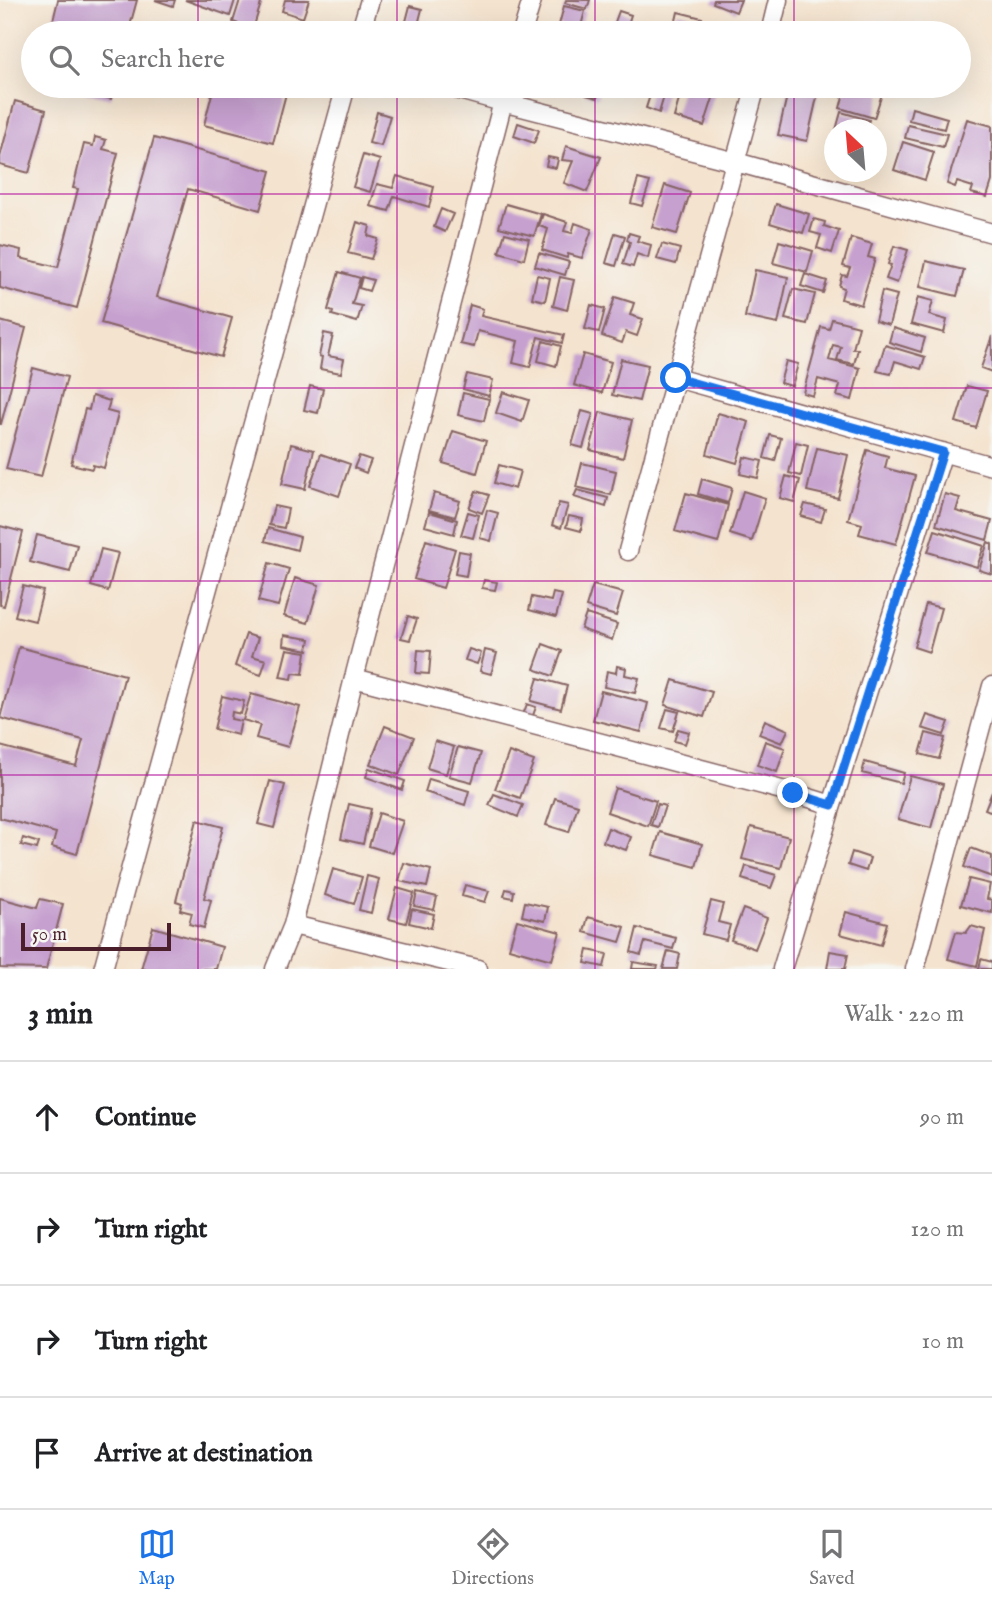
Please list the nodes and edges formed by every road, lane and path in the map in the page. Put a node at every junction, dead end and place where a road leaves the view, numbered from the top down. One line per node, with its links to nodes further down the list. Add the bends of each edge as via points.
1 (370, 0): 4 (street)
2 (532, 0): 5 (street)
3 (778, 0): 6 (street)
4 (364, 21)
5 (526, 21)
6 (773, 21)
7 (343, 98): 21 (street)
8 (504, 98): 17 (street)
9 (519, 98): 11 (street)
10 (753, 98): 11 (street)
11 (736, 162): 12 (street); 13 (street)
12 (992, 233)
13 (676, 378): 14 (street); 16 (street)
14 (943, 452): 15 (street); 19 (street)
15 (992, 466)
16 (628, 551)
17 (355, 678): 19 (street); 20 (street)
18 (992, 686): 25 (street)
19 (832, 805): 24 (street)
20 (293, 925): 22 (street); 23 (street)
21 (103, 969)
22 (275, 969)
23 (478, 969)
24 (782, 969)
25 (915, 969)

